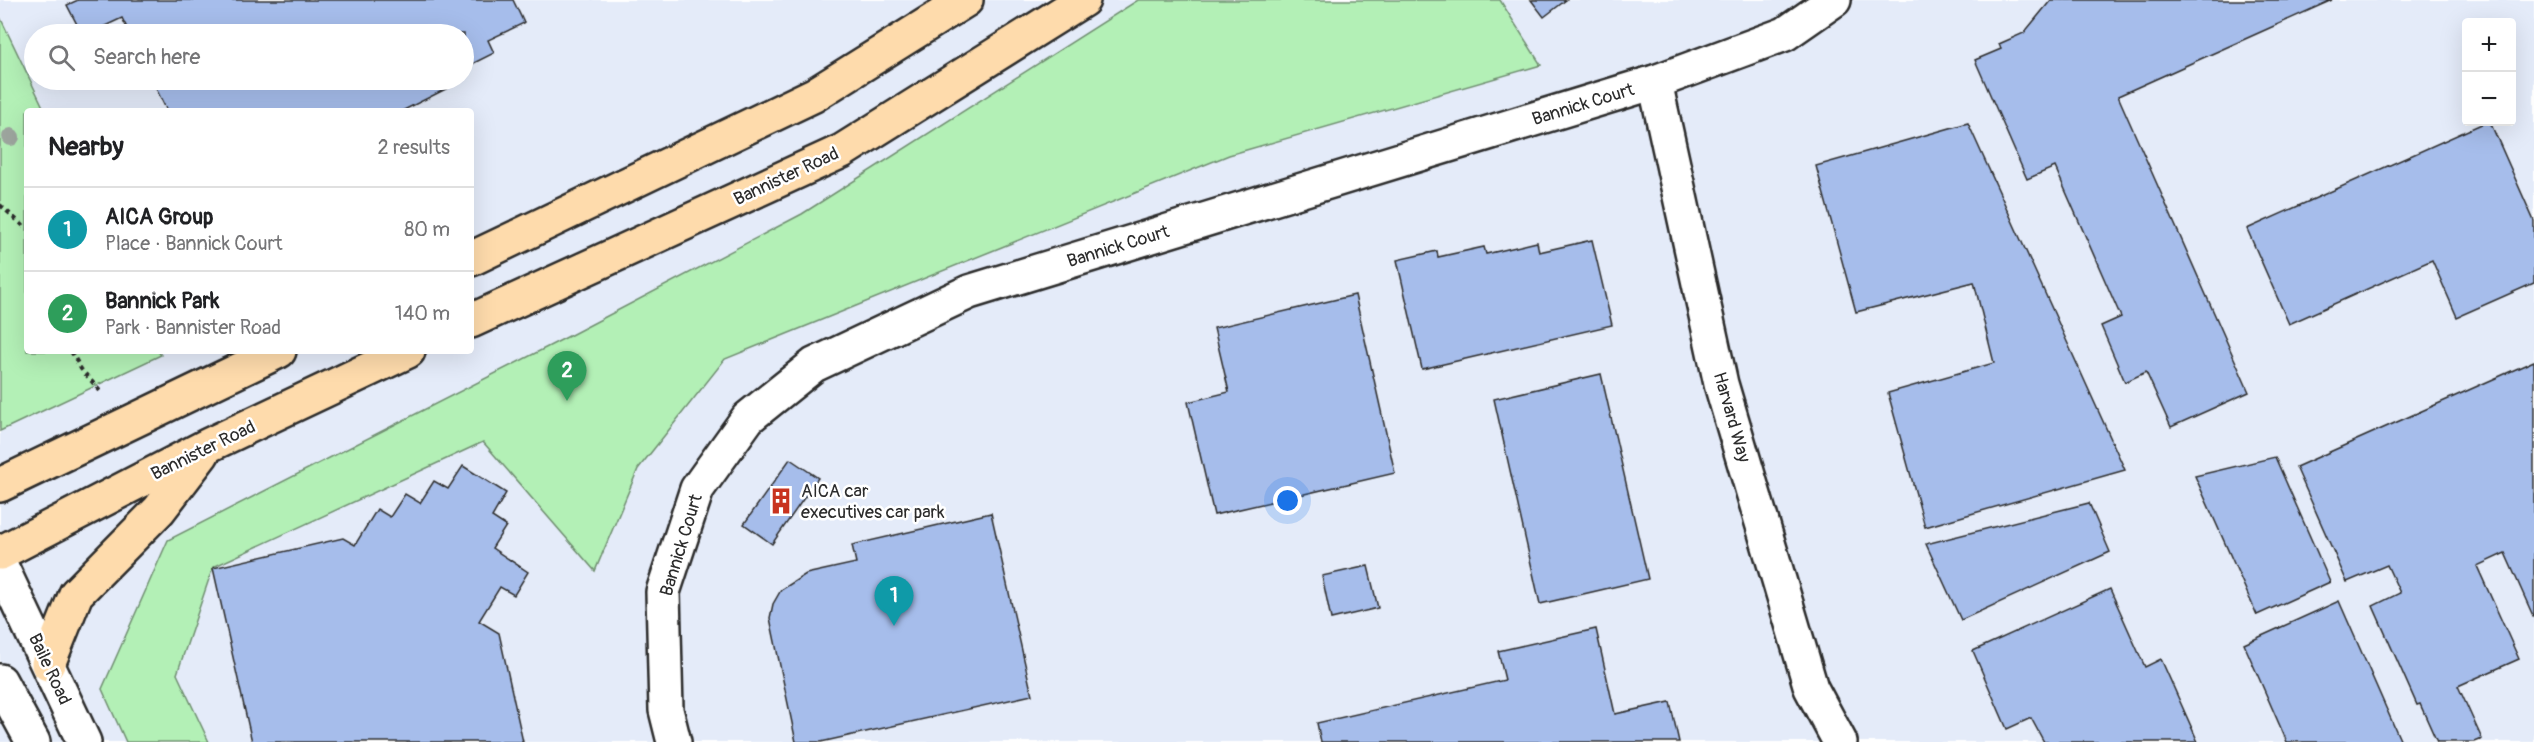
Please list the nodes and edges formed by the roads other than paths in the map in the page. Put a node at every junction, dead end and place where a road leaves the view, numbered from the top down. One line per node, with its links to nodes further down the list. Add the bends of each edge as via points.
1 (966, 0): 5 (main road, via 814,95)
2 (1083, 0): 6 (main road, Bannister Road, via 842,151)
3 (1834, 0): 4 (street, Bannick Court, via 1785,34)
4 (1655, 82): 17 (street, Bannick Court, via 969,292 814,365 748,418 697,489 663,592 666,710); 18 (street, Harvard Way, via 1721,384 1811,688)
5 (474, 258)
6 (474, 320)
7 (273, 354): 10 (main road)
8 (402, 354): 9 (main road, Bannister Road)
9 (209, 446): 11 (main road, Bannister Road); 13 (main road, via 159,510 76,594)
10 (0, 485)
11 (0, 553)
12 (0, 564): 13 (street, Baile Road)
13 (48, 664): 16 (street, Baile Road)
14 (0, 681): 15 (street)
15 (33, 742)
16 (84, 742)
17 (674, 742)
18 (1840, 742)

